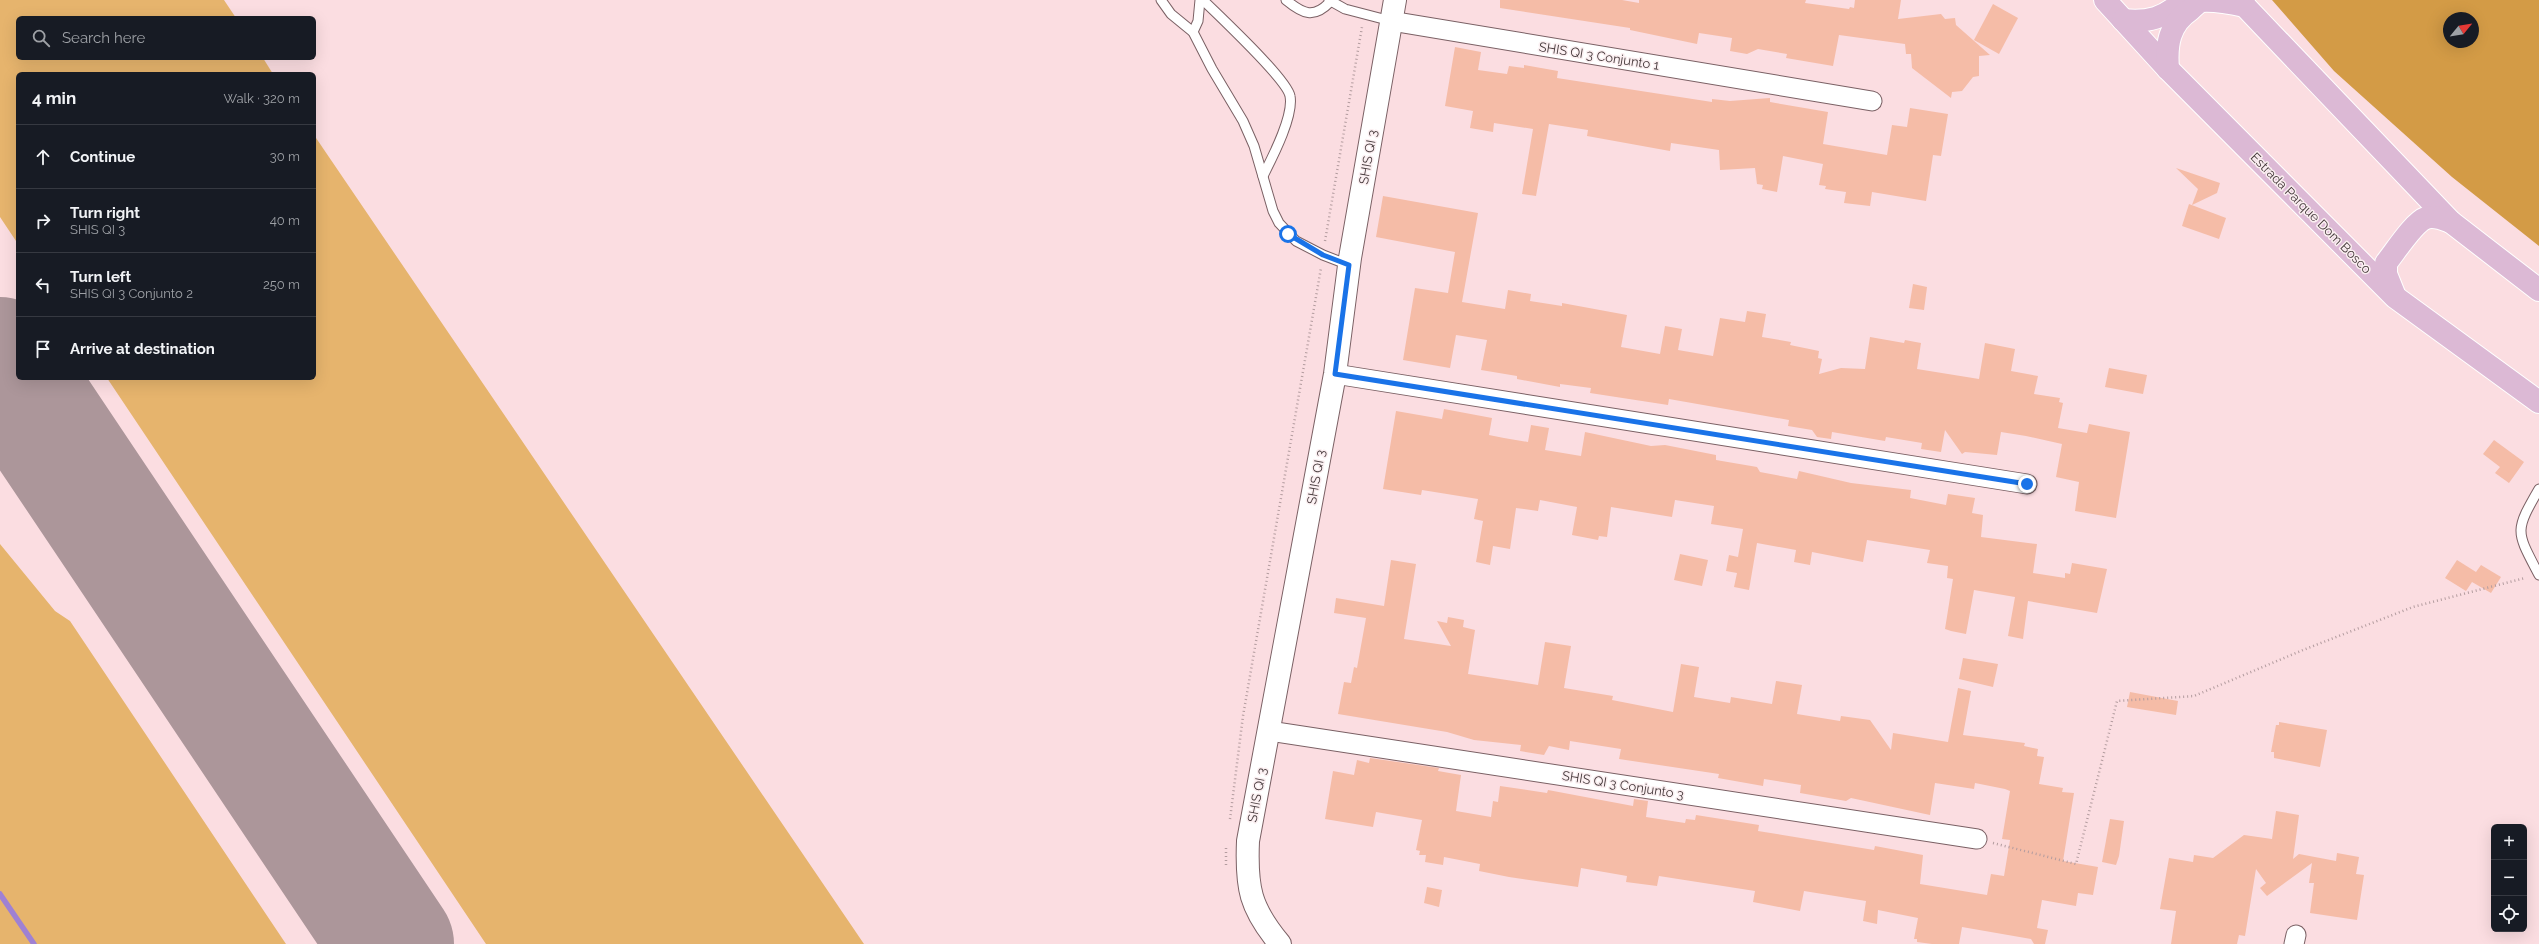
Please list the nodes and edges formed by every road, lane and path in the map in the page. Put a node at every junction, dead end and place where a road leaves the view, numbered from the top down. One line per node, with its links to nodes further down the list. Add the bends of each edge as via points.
1 (1161, 0): 12 (lane, via 1171,14)
2 (1201, 0): 12 (lane); 15 (lane, via 1246,42 1288,90 1290,106 1281,139)
3 (1286, 0): 7 (lane, via 1300,11 1311,13 1321,11)
4 (1395, 0): 11 (street, SHIS QI 3)
5 (2105, 0): 10 (main road, Estrada Parque Dom Bosco)
6 (2183, 0): 10 (main road, via 2154,20)
7 (1329, 1): 9 (lane, SHIS QI 3 Conjunto 1)
8 (2242, 3): 13 (main road, via 2201,1 2180,16 2169,35 2166,49); 16 (main road)
9 (1364, 14): 11 (lane, SHIS QI 3 Conjunto 1); 17 (path)
10 (2123, 20): 13 (main road, Estrada Parque Dom Bosco)
11 (1391, 21): 14 (street, SHIS QI 3 Conjunto 1); 18 (street, SHIS QI 3)
12 (1194, 32): 15 (lane, via 1212,69 1243,121)
13 (2168, 69): 20 (main road, Estrada Parque Dom Bosco)
14 (1872, 101)
15 (1263, 176): 17 (lane, via 1279,223 1296,241)
16 (2451, 222): 19 (main road); 20 (main road, via 2438,217 2427,218 2419,223 2386,263 2387,279)
17 (1323, 255): 18 (lane); 27 (path, via 1243,716)
18 (1349, 265): 21 (street, SHIS QI 3)
19 (2539, 290)
20 (2396, 297): 22 (main road, Estrada Parque Dom Bosco)
21 (1335, 374): 23 (street); 26 (street, SHIS QI 3)
22 (2539, 402)
23 (2027, 484)
24 (2539, 489): 25 (lane, via 2521,520 2521,536)
25 (2539, 575): 28 (path, via 2413,607 2194,696 2117,701 2076,864)
26 (1269, 731): 28 (street, SHIS QI 3 Conjunto 3); 31 (street, SHIS QI 3, via 1248,842 1247,867 1250,898 1265,926)
27 (1229, 822)
28 (1977, 839)
29 (1227, 844): 30 (path)
30 (1227, 873)
31 (1280, 944)

